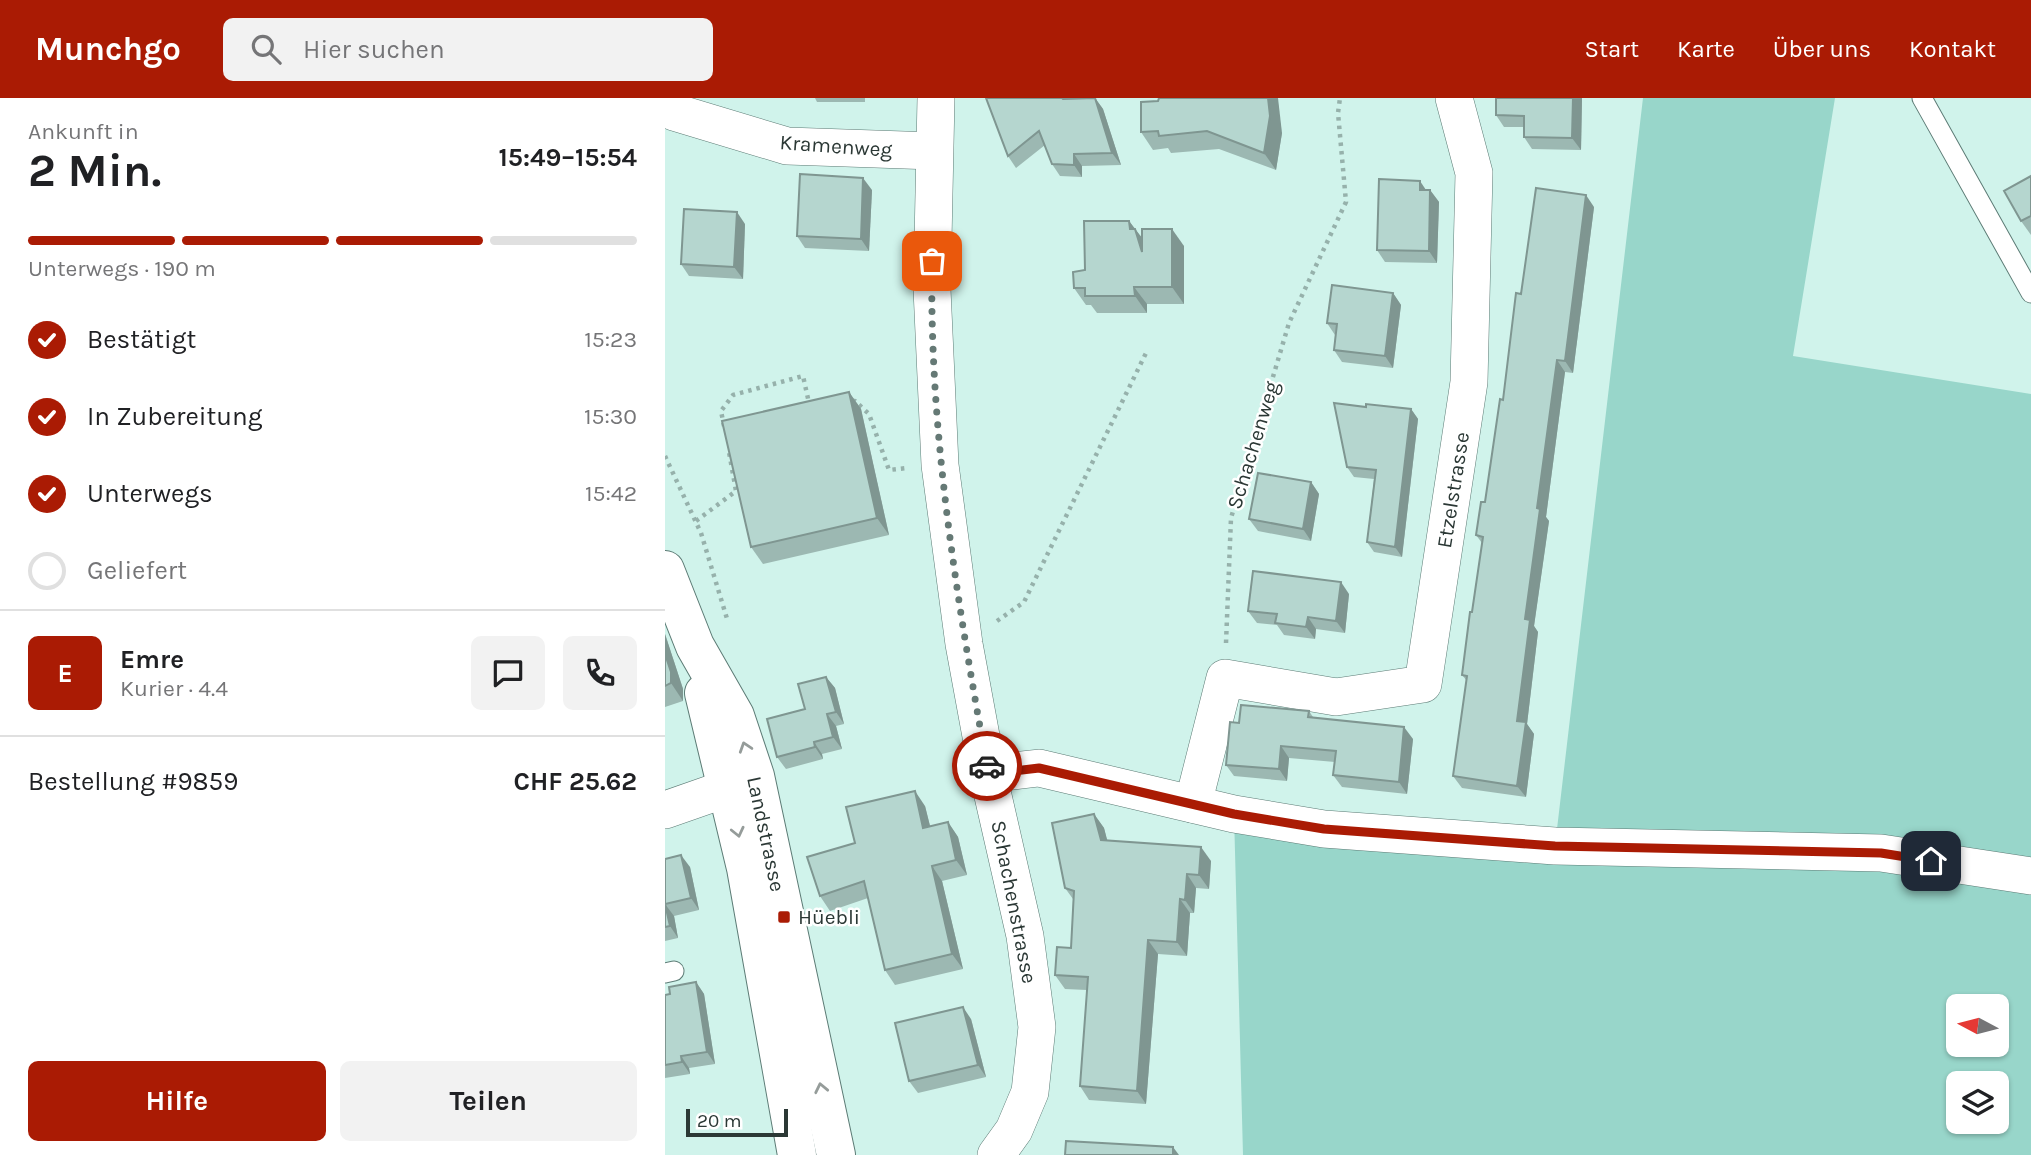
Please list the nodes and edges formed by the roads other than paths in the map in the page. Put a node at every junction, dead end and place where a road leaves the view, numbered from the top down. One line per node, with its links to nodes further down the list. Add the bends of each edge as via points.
1 (665, 98): 5 (street, Kramenweg, via 674,112 787,146)
2 (936, 98): 5 (street, Schachenstrasse)
3 (1454, 98): 11 (street, Etzelstrasse, via 1474,173 1469,382 1423,684 1336,697 1225,678)
4 (1921, 98): 6 (lane)
5 (934, 151): 9 (street, Schachenstrasse, via 932,289 940,465 964,644)
6 (2031, 293)
7 (665, 570): 8 (main road, Landstrasse)
8 (695, 646): 10 (main road, Landstrasse); 15 (main road, Landstrasse, one-way to 8, via 755,776 735,716)
9 (988, 774): 11 (street, via 1039,768); 16 (street, Schachenstrasse, via 1025,936 1037,1027 1030,1092 1014,1130)
10 (727, 788): 12 (street); 14 (main road, Landstrasse, one-way to 14, via 762,950)
11 (1193, 804): 13 (street, via 1324,829 1555,846 1881,853)
12 (665, 810)
13 (2031, 876)
14 (797, 1155)
15 (836, 1155)
16 (996, 1155)

